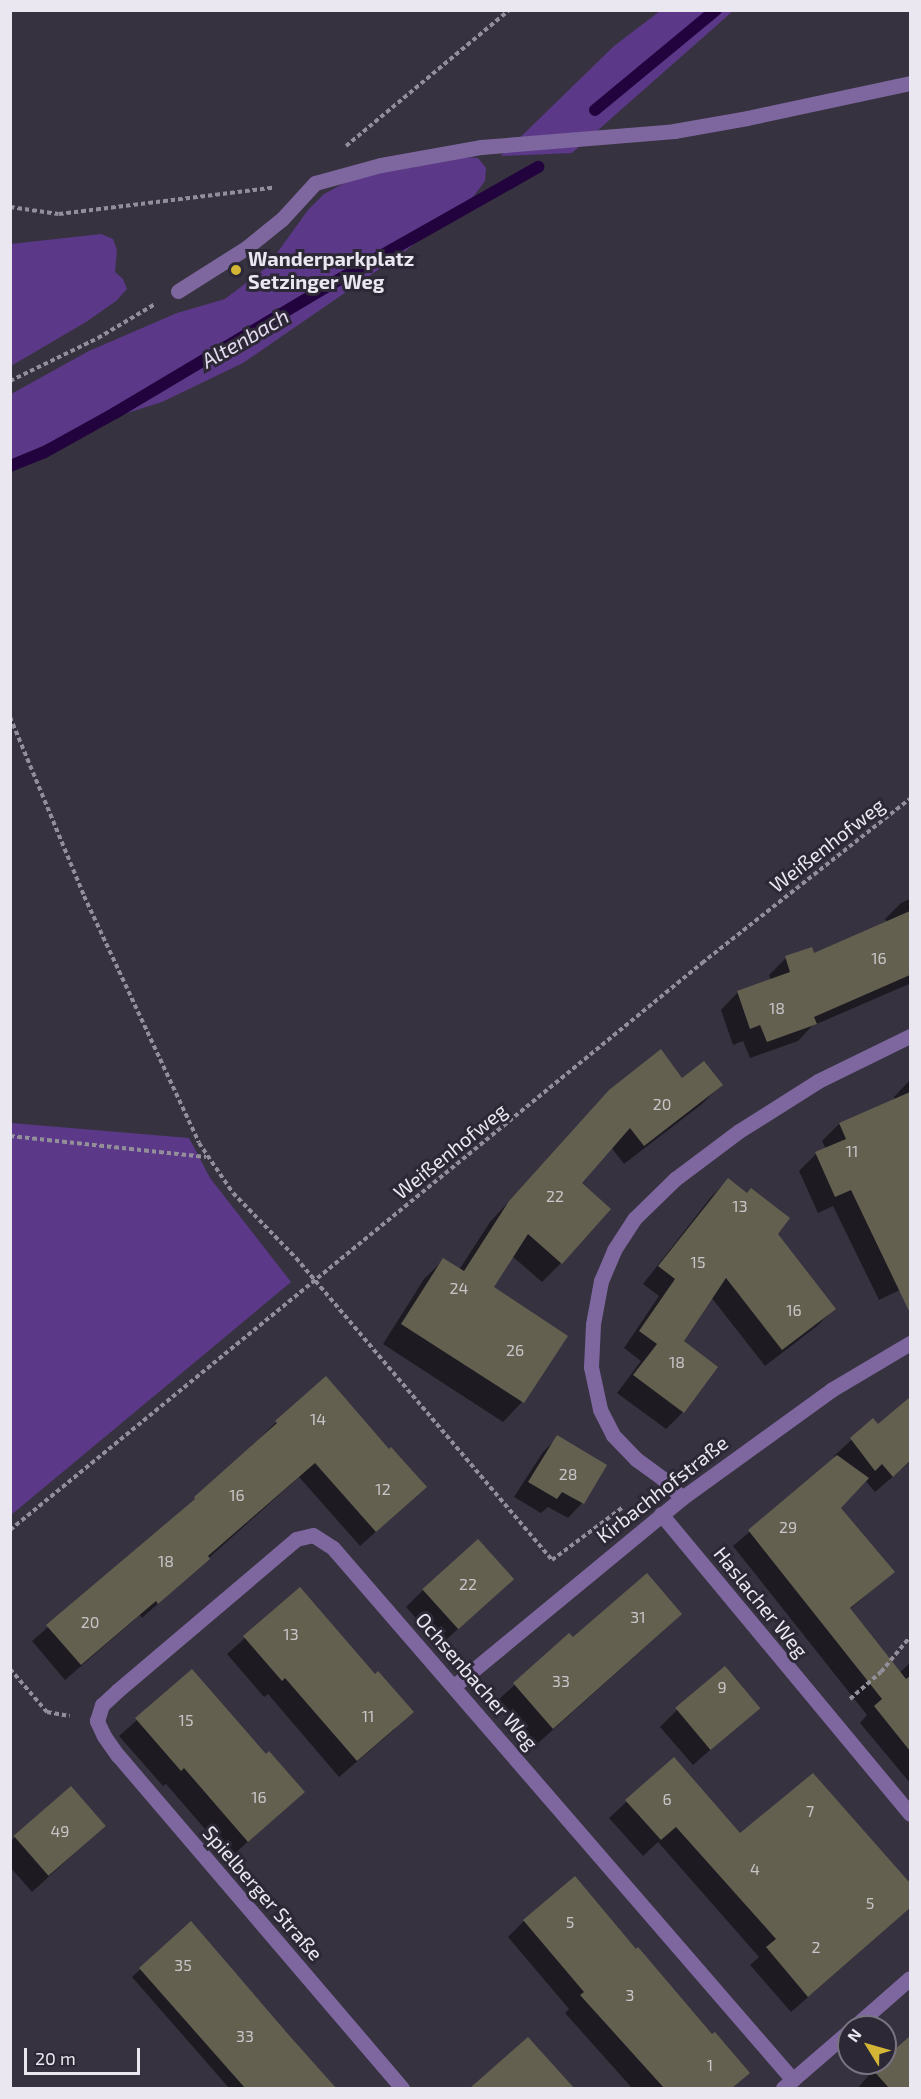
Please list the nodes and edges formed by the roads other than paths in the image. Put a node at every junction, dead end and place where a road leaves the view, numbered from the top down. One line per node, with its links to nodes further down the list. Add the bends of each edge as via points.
1 (910, 83): 2 (street, via 674,131 481,147 381,165 315,183 282,219 246,248)
2 (178, 291)
3 (910, 1036): 5 (street, via 818,1081 739,1131 675,1179 635,1218 614,1250 601,1281 592,1324 591,1367 600,1409 613,1435)
4 (910, 1343): 5 (street, Kirbachhofstraße, via 831,1390)
5 (682, 1498): 6 (street, Kirbachhofstraße)
6 (661, 1514): 7 (street, Kirbachhofstraße); 9 (street, Haslacher Weg)
7 (454, 1686): 8 (street, Ochsenbacher Weg, via 333,1548 313,1535 296,1539 117,1691 102,1705); 13 (street, Ochsenbacher Weg)
8 (97, 1721): 14 (street, Spielberger Straße, via 118,1756)
9 (910, 1814)
10 (910, 1978): 11 (street)
11 (868, 2015)
12 (837, 2041): 13 (street)
13 (788, 2084)
14 (402, 2088)

